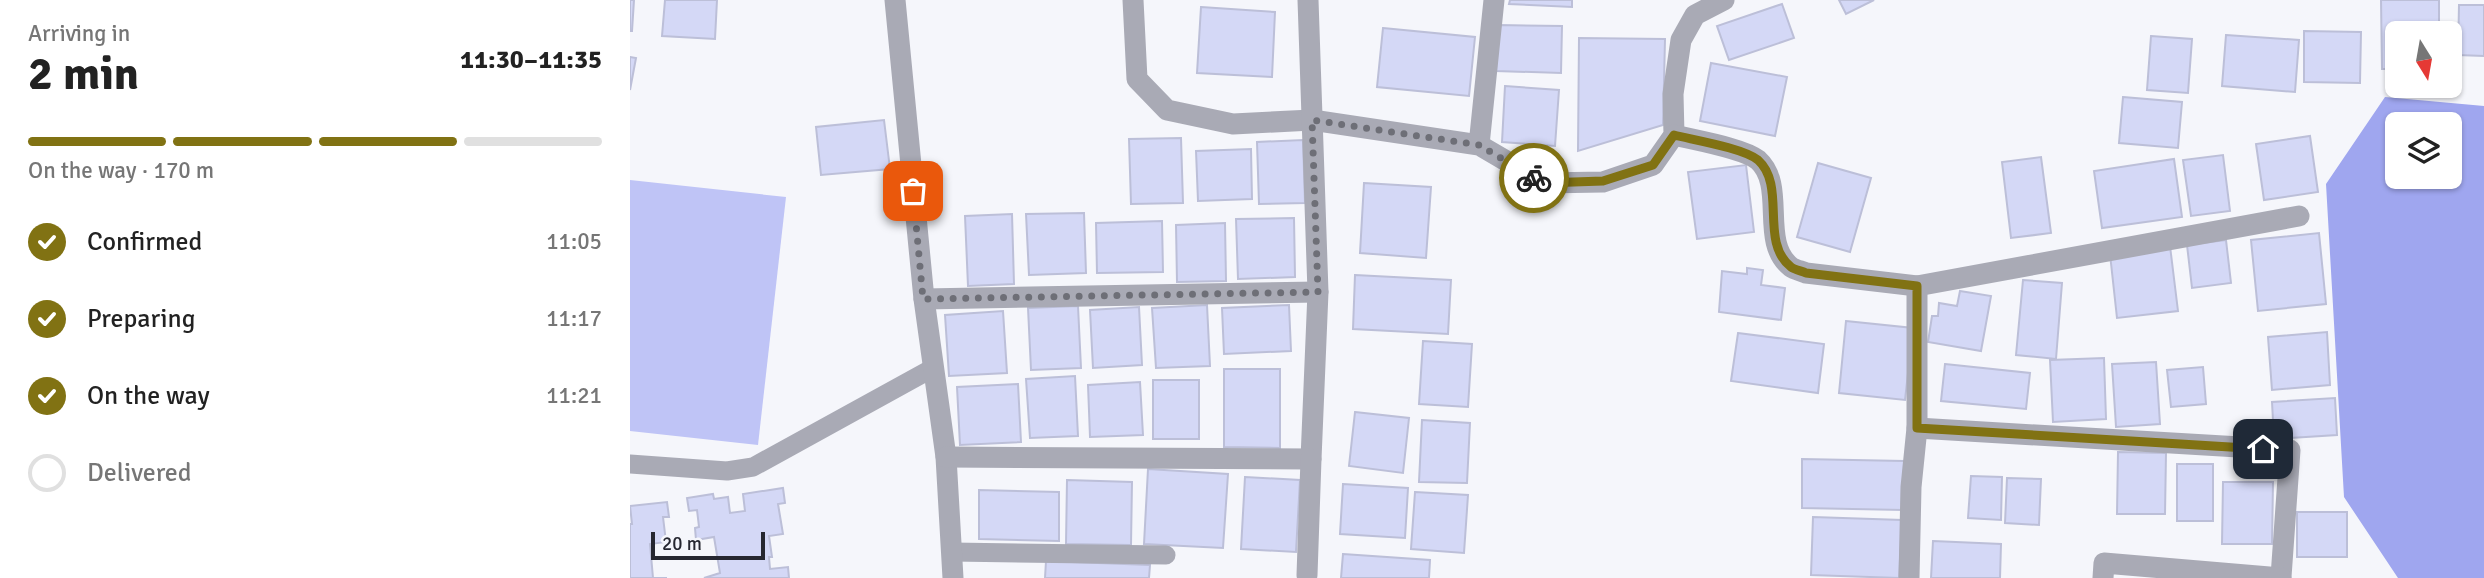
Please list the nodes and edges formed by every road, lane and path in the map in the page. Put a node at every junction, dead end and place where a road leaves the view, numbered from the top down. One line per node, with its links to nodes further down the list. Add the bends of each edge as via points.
1 (895, 0): 12 (street)
2 (1133, 0): 6 (street, via 1137,79 1167,110 1234,124)
3 (1308, 0): 6 (street)
4 (1494, 0): 8 (street)
5 (1724, 0): 7 (street, via 1695,15 1681,40 1673,94)
6 (1312, 120): 8 (street); 11 (street)
7 (1674, 135): 8 (street, via 1653,165 1603,181 1544,183); 10 (street, via 1758,160 1769,176 1776,239 1791,267 1806,273)
8 (1479, 145)
9 (2299, 216): 10 (street)
10 (1917, 286): 14 (street)
11 (1318, 292): 12 (street); 16 (street)
12 (923, 299): 13 (street)
13 (933, 368): 15 (street); 17 (lane, via 753,467 727,471)
14 (1917, 428): 22 (street); 24 (street, via 2290,450)
15 (946, 457): 16 (street); 18 (street)
16 (1311, 459): 20 (street)
17 (630, 464)
18 (952, 552): 19 (lane); 21 (street)
19 (1166, 555)
20 (1307, 575)
21 (953, 578)
22 (1909, 578)
23 (2103, 578): 24 (street, via 2104,564)
24 (2281, 578)

